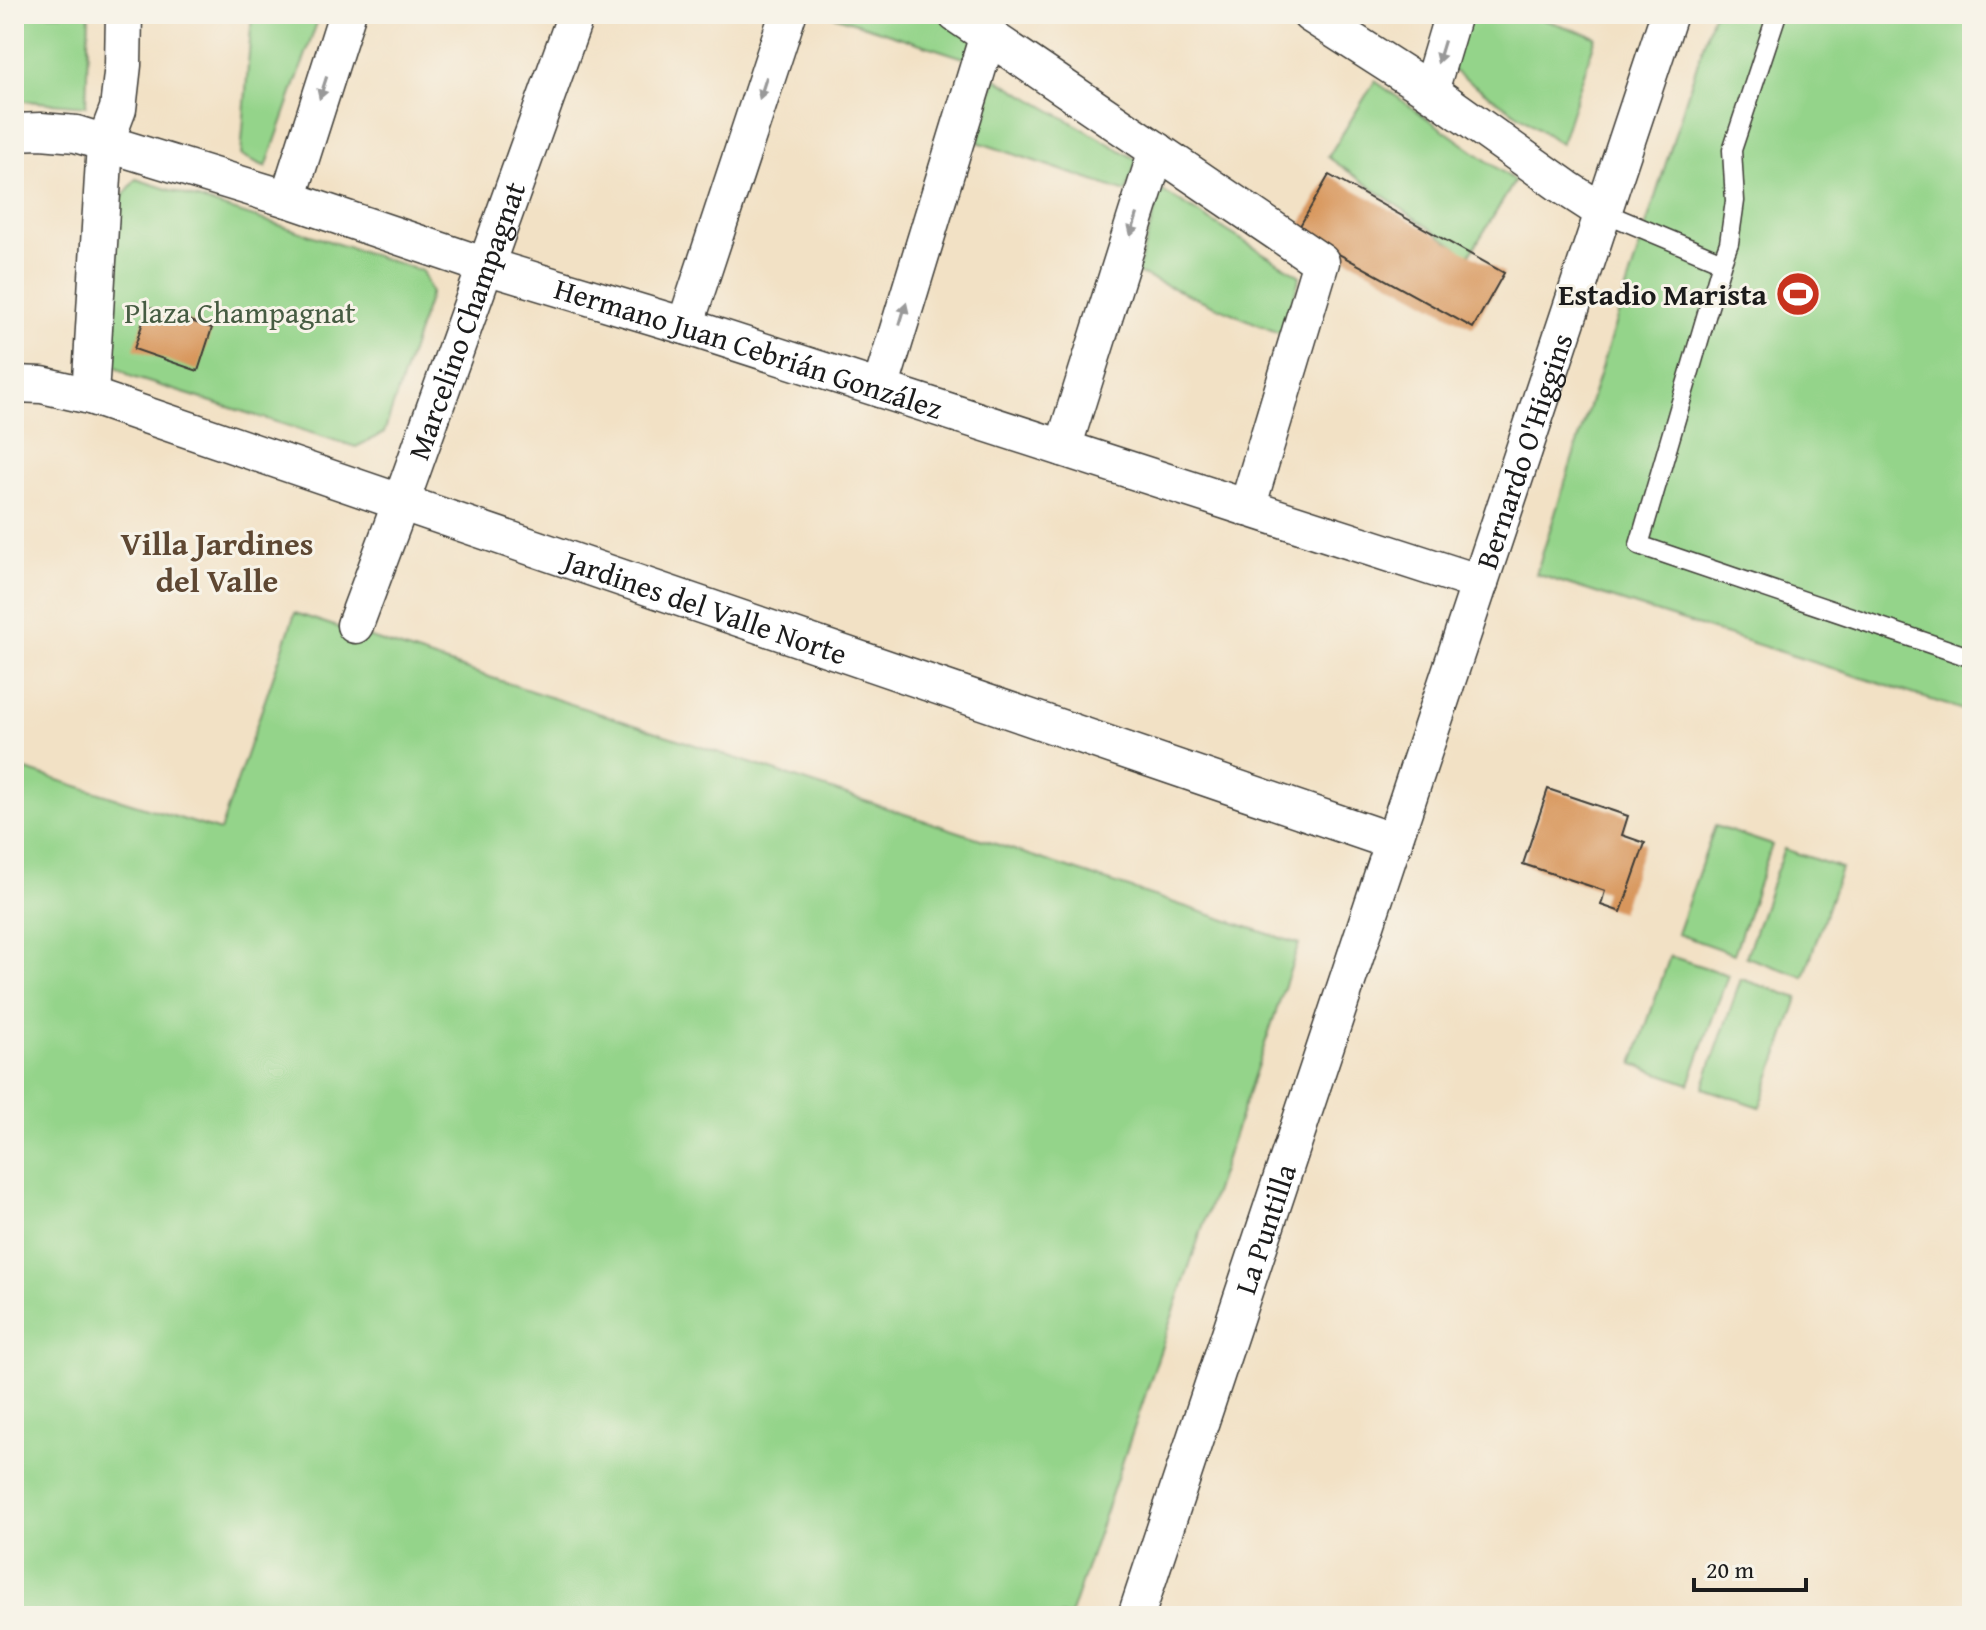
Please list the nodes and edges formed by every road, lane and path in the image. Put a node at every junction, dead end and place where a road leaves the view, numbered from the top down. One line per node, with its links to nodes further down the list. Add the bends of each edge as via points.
1 (124, 14): 13 (street, via 118,109)
2 (347, 14): 15 (street, one-way to 15)
3 (576, 14): 18 (street, Marcelino Champagnat)
4 (788, 14): 19 (street, one-way to 19)
5 (956, 14): 10 (street)
6 (1310, 14): 11 (street)
7 (1453, 14): 11 (street, one-way to 11)
8 (1669, 14): 16 (street, Bernardo O'Higgins)
9 (1777, 14): 17 (lane, via 1732,150 1735,201)
10 (988, 35): 14 (street); 21 (street, one-way to 10)
11 (1430, 91): 16 (street)
12 (14, 132): 13 (street, Hermano Juan Cebrián González, via 76,134)
13 (105, 143): 15 (street, Hermano Juan Cebrián González); 22 (street)
14 (1157, 150): 23 (street, one-way to 23); 25 (street, via 1321,262)
15 (288, 199): 18 (street, Hermano Juan Cebrián González)
16 (1603, 212): 17 (lane); 26 (street, Bernardo O'Higgins)
17 (1722, 262): 28 (lane, via 1639,545)
18 (486, 266): 19 (street, Hermano Juan Cebrián González); 24 (street, Marcelino Champagnat)
19 (685, 326): 21 (street, Hermano Juan Cebrián González)
20 (14, 384): 22 (street, Jardines del Valle Norte)
21 (880, 389): 23 (street, Hermano Juan Cebrián González)
22 (90, 396): 24 (street, Jardines del Valle Norte)
23 (1063, 448): 25 (street, Hermano Juan Cebrián González)
24 (401, 502): 27 (street, Marcelino Champagnat); 29 (street, Jardines del Valle Norte)
25 (1247, 508): 26 (street, Hermano Juan Cebrián González)
26 (1480, 583): 29 (street, Bernardo O'Higgins)
27 (355, 625)
28 (1972, 658)
29 (1394, 842): 30 (street, La Puntilla)
30 (1136, 1616)

